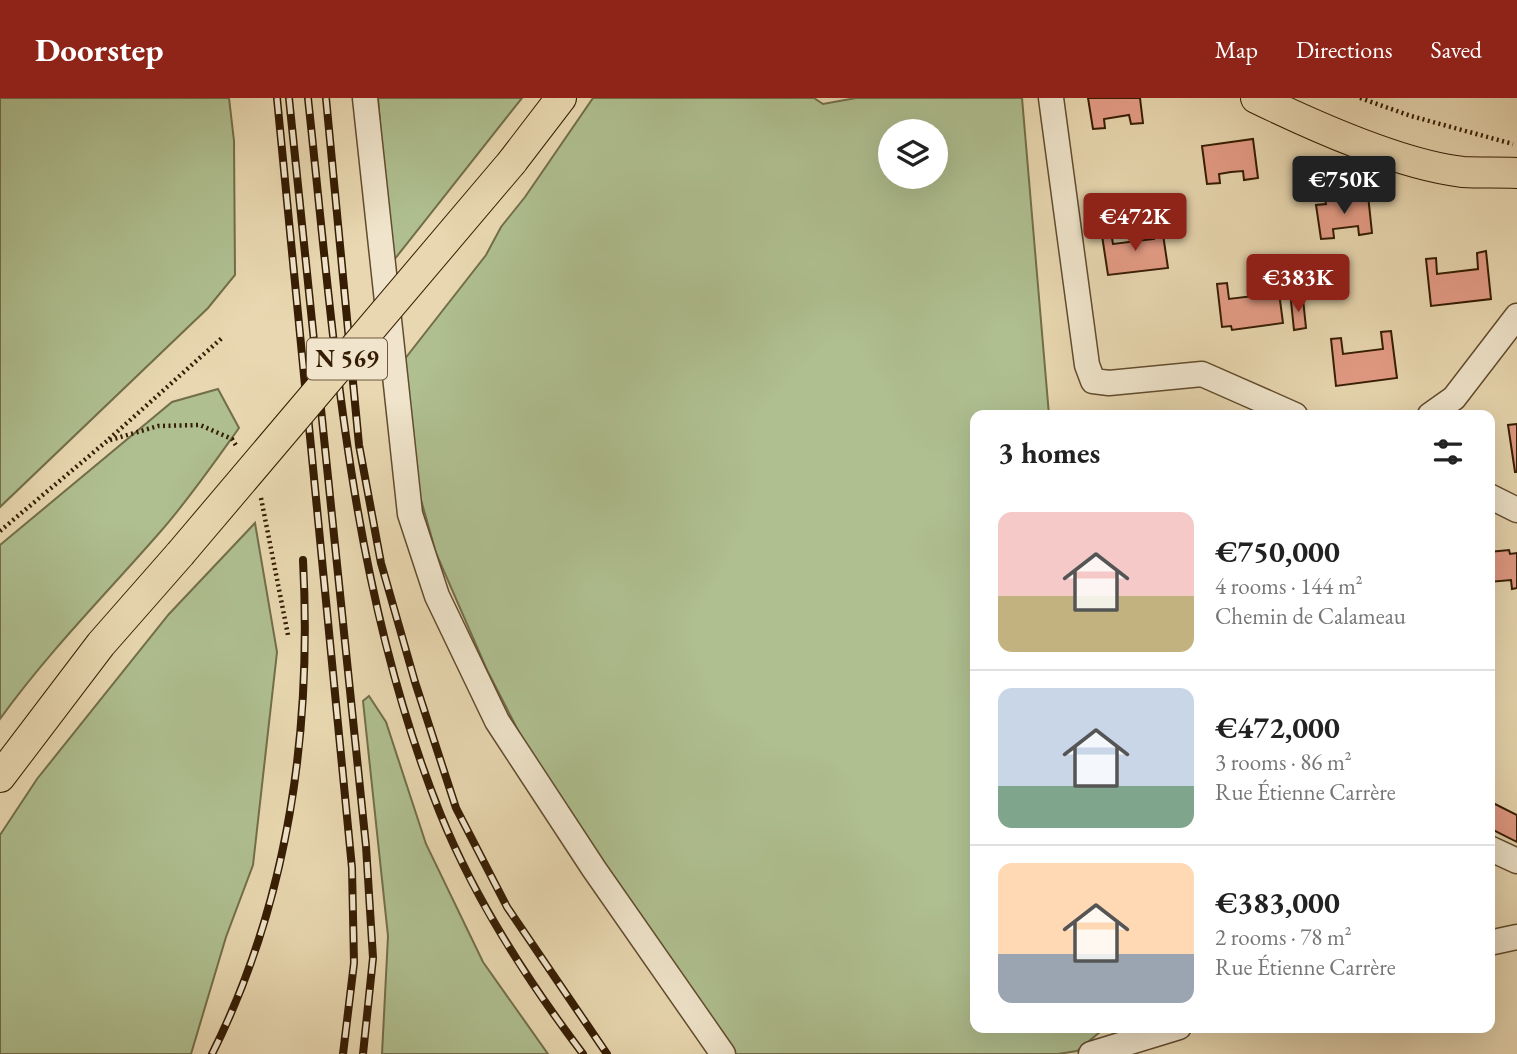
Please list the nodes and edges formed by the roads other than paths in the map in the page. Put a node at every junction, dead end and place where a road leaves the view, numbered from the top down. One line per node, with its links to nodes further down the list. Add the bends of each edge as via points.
1 (365, 98): 20 (street, via 410,514 437,596 497,721)
2 (561, 98): 13 (main road, N 569, bridge, via 512,162 101,644)
3 (1051, 98): 9 (street, via 1087,365 1093,381 1202,374)
4 (1256, 98): 5 (main road, via 1305,122 1415,162)
5 (1463, 172): 6 (main road); 7 (main road)
6 (1517, 173)
7 (1517, 195)
8 (1517, 316): 10 (street, via 1454,398)
9 (1284, 410)
10 (1437, 410)
11 (1495, 499): 12 (street)
12 (1517, 510)
13 (0, 777)
14 (1495, 851): 15 (street)
15 (1517, 862)
16 (1517, 937): 17 (street)
17 (1495, 942)
18 (1159, 1033): 21 (street)
19 (1177, 1033): 22 (street)
20 (723, 1054)
21 (1091, 1054)
22 (1168, 1054)

